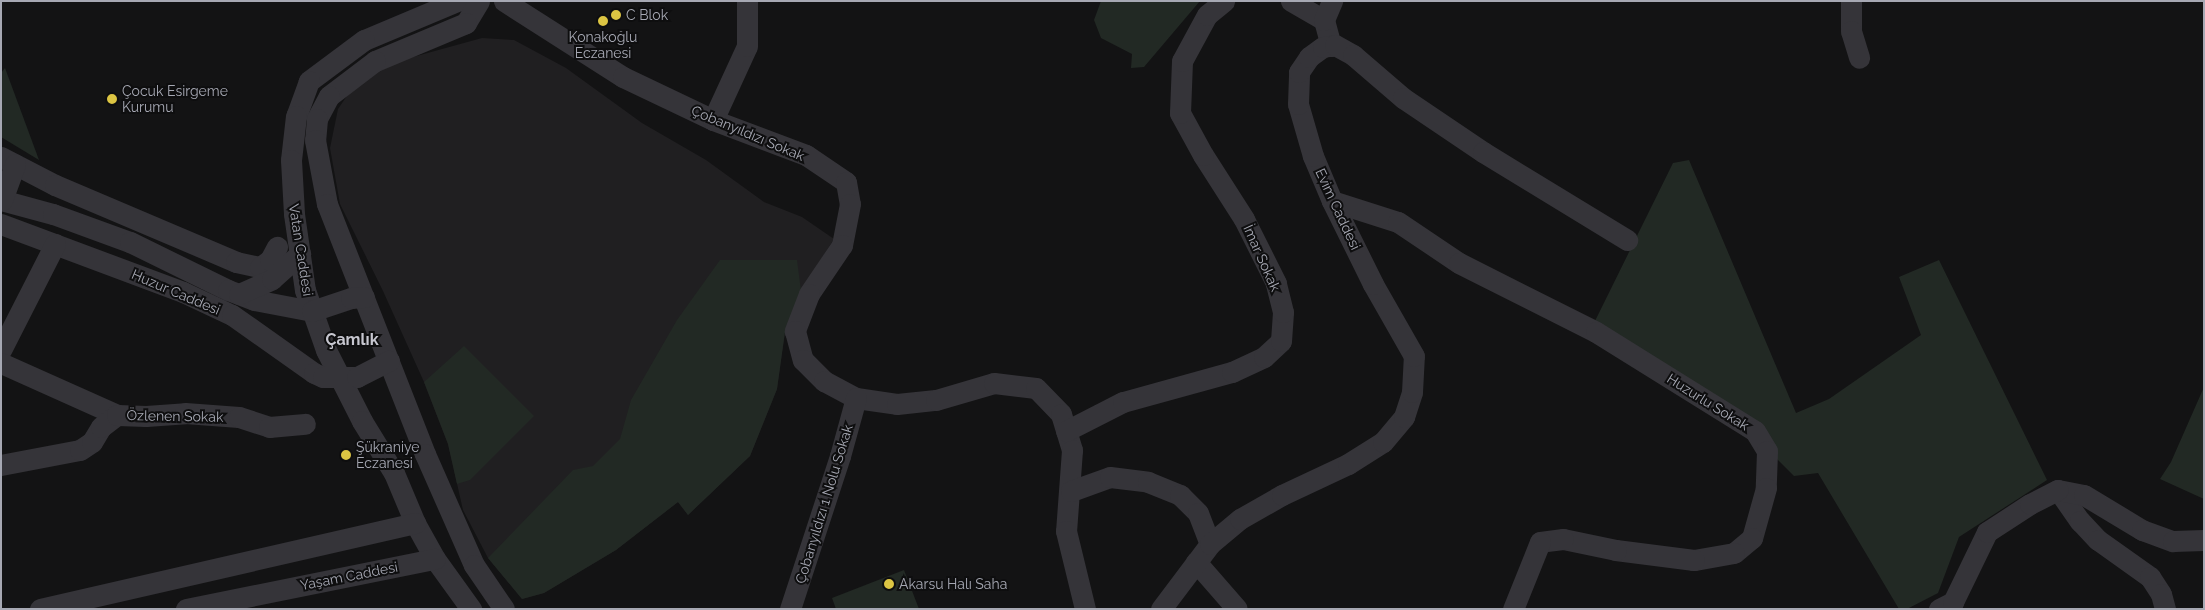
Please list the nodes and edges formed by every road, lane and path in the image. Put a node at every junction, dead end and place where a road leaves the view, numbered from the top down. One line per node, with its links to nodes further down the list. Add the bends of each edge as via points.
1 (457, 1): 19 (street, Vatan Caddesi, via 364,40 309,81 296,116 291,160)
2 (478, 1): 21 (street, via 466,23 375,61 329,96 317,119 315,140 327,204)
3 (504, 1): 11 (street, Çobanyıldızı Sokak, via 623,77)
4 (747, 1): 11 (street, via 748,46)
5 (1224, 1): 30 (street, İmar Sokak, via 1207,15 1182,61 1180,113 1244,219 1276,284 1283,312 1281,342 1264,357 1232,372 1123,402)
6 (1291, 1): 8 (street)
7 (1851, 1): 10 (street, via 1851,30)
8 (1328, 11): 9 (street)
9 (1331, 46): 14 (street, Evim Caddesi, via 1323,47 1308,57 1299,72 1298,104 1313,156); 16 (street, via 1336,45 1353,55 1403,98 1483,152)
10 (1859, 58)
11 (713, 120): 27 (street, Çobanyıldızı Sokak, via 806,156 846,182 850,204 842,245 809,294 795,331 803,360 824,381)
12 (8, 161): 13 (street); 18 (street, via 148,226 241,263 260,267 270,260)
13 (2, 200): 20 (street, Huzur Caddesi, via 53,214 130,242)
14 (1332, 201): 36 (street, Evim Caddesi, via 1373,284 1414,356 1412,392 1404,417 1383,442 1348,464 1240,519); 51 (street, Huzurlu Sokak, via 1398,222 1459,263 1596,332 1755,431 1766,451 1766,488 1752,538 1734,553 1694,560 1563,539 1540,542)
15 (1, 224): 17 (street, Huzur Caddesi)
16 (1627, 240)
17 (55, 244): 23 (street); 26 (street, Huzur Caddesi, via 183,292 232,316 314,374)
18 (277, 247)
19 (300, 254): 20 (street, via 272,279); 22 (street, Vatan Caddesi, via 305,290)
20 (239, 294): 22 (street, Huzur Caddesi)
21 (364, 297): 22 (street); 24 (street)
22 (312, 311): 26 (street, Vatan Caddesi, via 326,350)
23 (1, 350)
24 (389, 361): 26 (street, Huzur Caddesi, via 357,377); 46 (street, via 456,528 474,565)
25 (1, 363): 28 (street)
26 (340, 376): 34 (street, Vatan Caddesi, via 362,421 394,473)
27 (856, 398): 30 (street, Çobanyıldızı Sokak, via 897,404 936,400 994,383 1036,388 1062,414); 47 (street, Çobanyıldızı 1 Nolu Sokak)
28 (117, 414): 29 (street, Özlenen Sokak, via 185,413 239,417 269,427); 31 (street, Özlenen Sokak, via 101,427 92,442 80,450)
29 (305, 424)
30 (1066, 431): 33 (street, Çobanyıldızı Sokak, via 1072,450)
31 (1, 466)
32 (2058, 490): 35 (street, via 2084,495 2142,530 2173,541); 42 (street, via 1987,532); 52 (street, via 2098,540 2150,577)
33 (1071, 491): 36 (street, via 1110,477 1148,482 1180,495 1198,513); 48 (street, Çobanyıldızı Sokak, via 1066,531)
34 (415, 523): 37 (street, Vatan Caddesi); 38 (street)
35 (2204, 540)
36 (1210, 544): 39 (street, Evim Caddesi)
37 (436, 559): 40 (street, Yaşam Caddesi); 45 (street, Vatan Caddesi)
38 (254, 561): 40 (street); 41 (street)
39 (1196, 562): 49 (street, Evim Caddesi); 50 (street)
40 (262, 593): 44 (street, Yaşam Caddesi)
41 (91, 604): 43 (street)
42 (1946, 606)
43 (40, 609)
44 (186, 609)
45 (471, 609)
46 (504, 609)
47 (790, 609)
48 (1085, 609)
49 (1160, 609)
50 (1237, 609)
51 (1514, 609)
52 (2166, 609)

